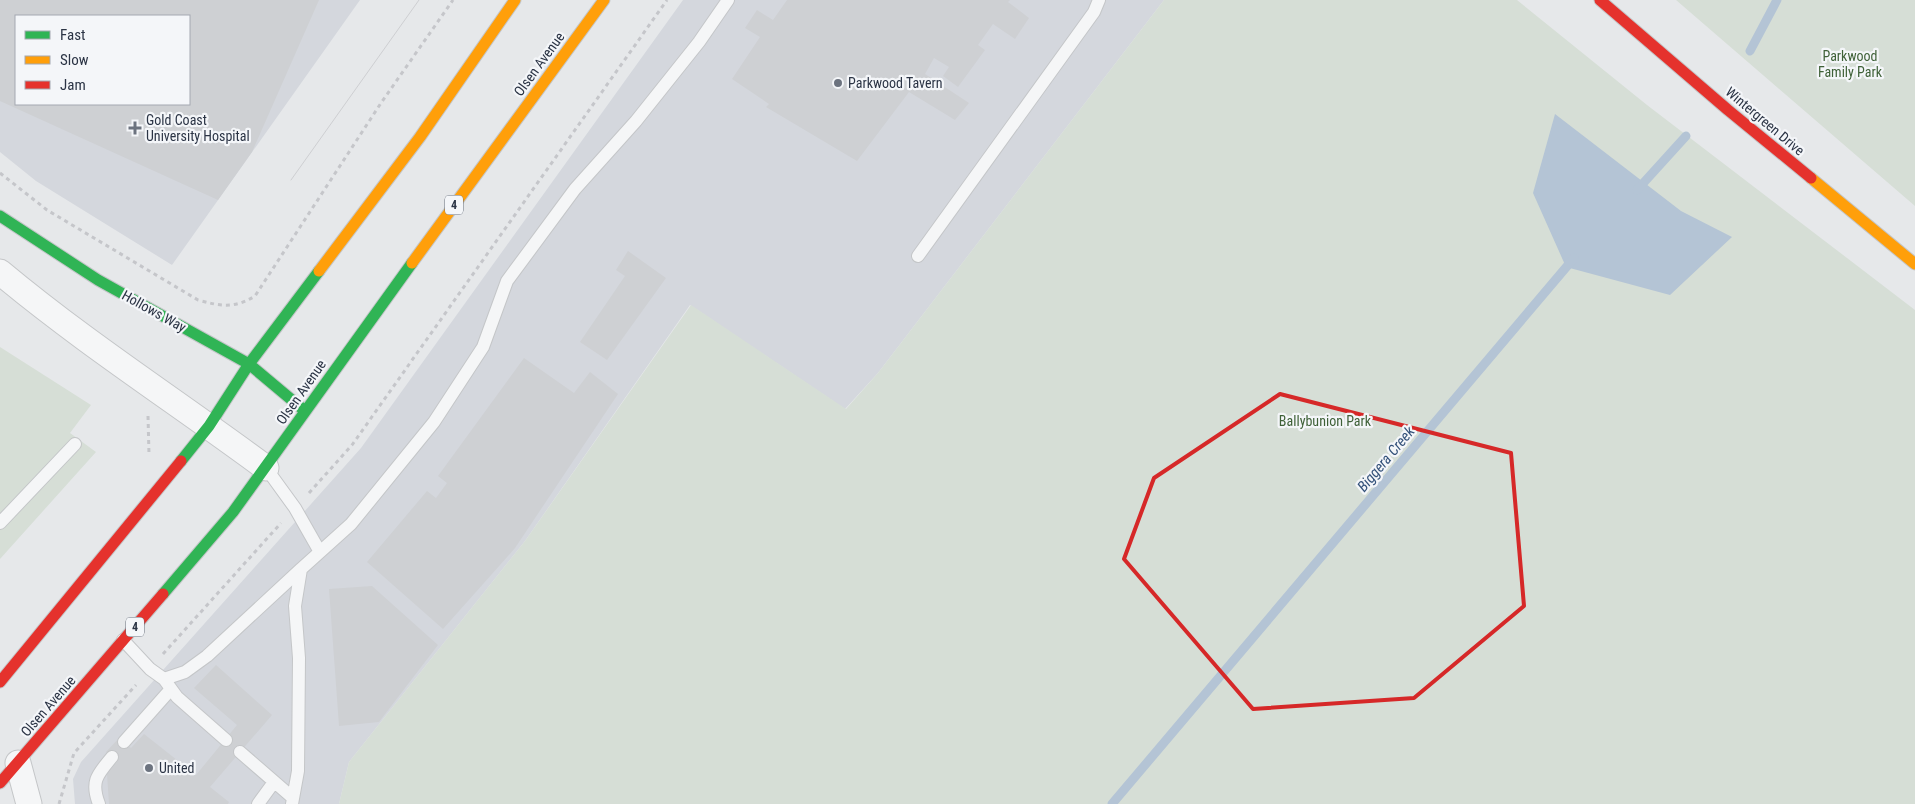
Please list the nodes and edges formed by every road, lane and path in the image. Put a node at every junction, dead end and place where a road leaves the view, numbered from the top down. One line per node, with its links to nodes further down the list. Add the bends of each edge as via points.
1 (454, 0): 8 (path, via 381,103 255,296 246,302 221,306 198,300 47,210)
2 (515, 0): 13 (main road, via 420,137)
3 (604, 0): 14 (main road, Olsen Avenue / 4)
4 (667, 0): 18 (path, via 352,445)
5 (728, 0): 20 (lane, via 636,121 575,189 507,281 483,347 434,422 351,524)
6 (1098, 0): 10 (lane, via 1094,12)
7 (1600, 0): 11 (main road, Wintergreen Drive)
8 (0, 173)
9 (0, 216): 13 (main road, Hollows Way, via 98,280)
10 (918, 256)
11 (1914, 264)
12 (0, 272): 15 (street, via 108,356)
13 (249, 364): 14 (main road, Hollows Way); 15 (main road)
14 (304, 411): 17 (main road, Olsen Avenue / 4)
15 (209, 426): 17 (street); 24 (main road)
16 (75, 444): 19 (lane)
17 (266, 468): 18 (lane); 22 (main road, Olsen Avenue / 4, via 233,512)
18 (295, 508): 20 (lane); 23 (path)
19 (0, 523)
20 (320, 552): 21 (lane)
21 (301, 570): 25 (lane, via 207,656); 33 (lane, via 295,606 299,668 298,771)
22 (124, 640): 23 (lane); 30 (main road, Olsen Avenue / 4)
23 (150, 669): 25 (lane); 35 (path, via 74,753)
24 (0, 682)
25 (167, 684): 26 (lane, via 177,697); 27 (lane)
26 (226, 740)
27 (124, 742)
28 (240, 752): 31 (lane)
29 (112, 757): 36 (lane, via 97,776 95,790)
30 (18, 763): 32 (main road, Olsen Avenue / 4); 34 (street)
31 (274, 782): 33 (lane); 37 (lane)
32 (0, 783)
33 (292, 801)
34 (29, 804)
35 (59, 804)
36 (99, 804)
37 (258, 804)

